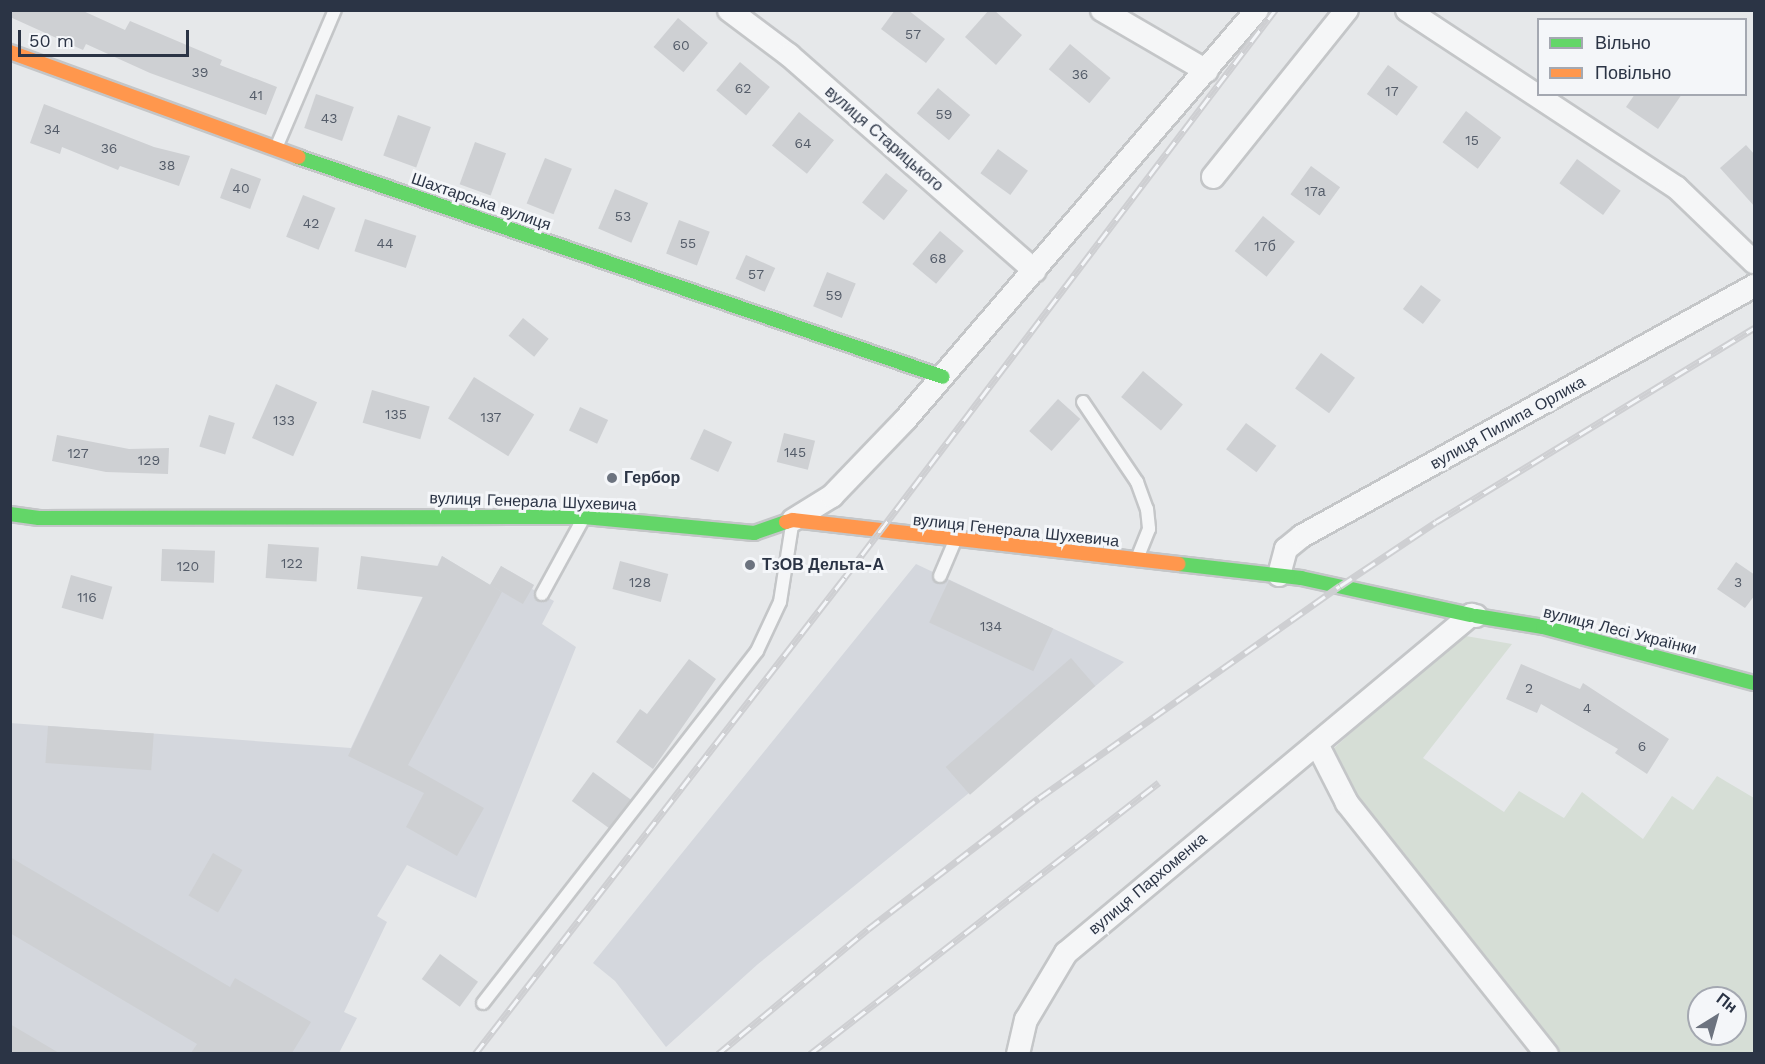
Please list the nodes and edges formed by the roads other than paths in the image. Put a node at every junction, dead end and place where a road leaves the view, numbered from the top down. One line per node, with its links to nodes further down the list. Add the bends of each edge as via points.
1 (335, 10): 11 (lane)
2 (729, 10): 14 (street, вулиця Старицького, via 789,55)
3 (1102, 10): 8 (street)
4 (1257, 10): 8 (street)
5 (1347, 10): 12 (street)
6 (1407, 10): 10 (street)
7 (10, 52): 11 (street, Шахтарська вулиця)
8 (1207, 71): 14 (street)
9 (1537, 96): 13 (street, via 1677,188)
10 (1537, 96)
11 (276, 149): 16 (street, Шахтарська вулиця)
12 (1213, 177)
13 (1755, 262)
14 (1035, 272): 16 (street)
15 (1755, 286): 24 (street, вулиця Пилипа Орлика, via 1302,536 1286,549)
16 (943, 377): 20 (street, via 832,496)
17 (1083, 402): 22 (lane, via 1137,482 1147,509 1149,529)
18 (10, 514): 19 (street, вулиця Генерала Шухевича, via 39,518)
19 (584, 517): 20 (street, вулиця Генерала Шухевича, via 754,532); 25 (lane)
20 (793, 520): 21 (street, вулиця Генерала Шухевича); 29 (lane, via 780,602 757,651)
21 (955, 541): 22 (street, вулиця Генерала Шухевича); 23 (lane)
22 (1136, 560): 24 (street, вулиця Генерала Шухевича)
23 (940, 576)
24 (1290, 577): 26 (street, вулиця Генерала Шухевича)
25 (542, 594)
26 (1474, 616): 27 (street, вулиця Лесі Українки, via 1543,627); 28 (street, вулиця Пархоменка)
27 (1755, 683)
28 (1317, 744): 30 (street, вулиця Пархоменка, via 1066,953 1026,1020); 31 (street, via 1347,802)
29 (483, 1003)
30 (1018, 1053)
31 (1546, 1053)

